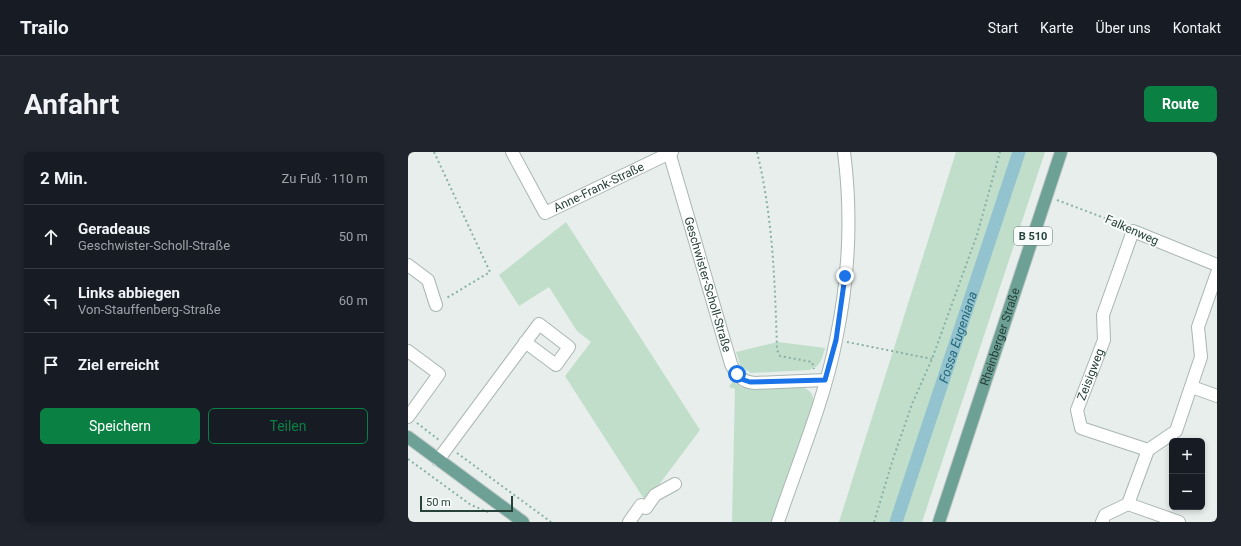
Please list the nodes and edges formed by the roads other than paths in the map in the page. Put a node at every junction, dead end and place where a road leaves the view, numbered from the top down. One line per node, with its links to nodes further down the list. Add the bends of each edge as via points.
1 (512, 152): 2 (street, Anne-Frank-Straße, via 545,213)
2 (670, 152): 12 (street, Geschwister-Scholl-Straße, via 734,370 741,379 750,382)
3 (844, 152): 12 (street, via 849,212 842,307 836,340)
4 (1062, 152): 24 (main road, Rheinberger Straße / B 510)
5 (1133, 231): 7 (street, Falkenweg); 17 (street, Zeisigweg, via 1103,315 1104,340 1077,410 1081,428)
6 (408, 265): 9 (street, via 428,280)
7 (1217, 265)
8 (1217, 272): 13 (street, via 1198,327 1201,357)
9 (436, 305)
10 (525, 342): 18 (street)
11 (408, 351): 15 (street, via 439,374)
12 (822, 380): 23 (street)
13 (1192, 387): 14 (street); 17 (street, via 1176,431)
14 (1217, 396)
15 (408, 417)
16 (408, 437): 18 (main road)
17 (1148, 450): 20 (street)
18 (438, 460): 21 (main road)
19 (675, 484): 22 (street, via 655,495 646,508 641,505)
20 (1128, 504): 25 (street, via 1105,515); 26 (street)
21 (522, 522)
22 (629, 522)
23 (778, 522)
24 (939, 522)
25 (1102, 522)
26 (1179, 522)

